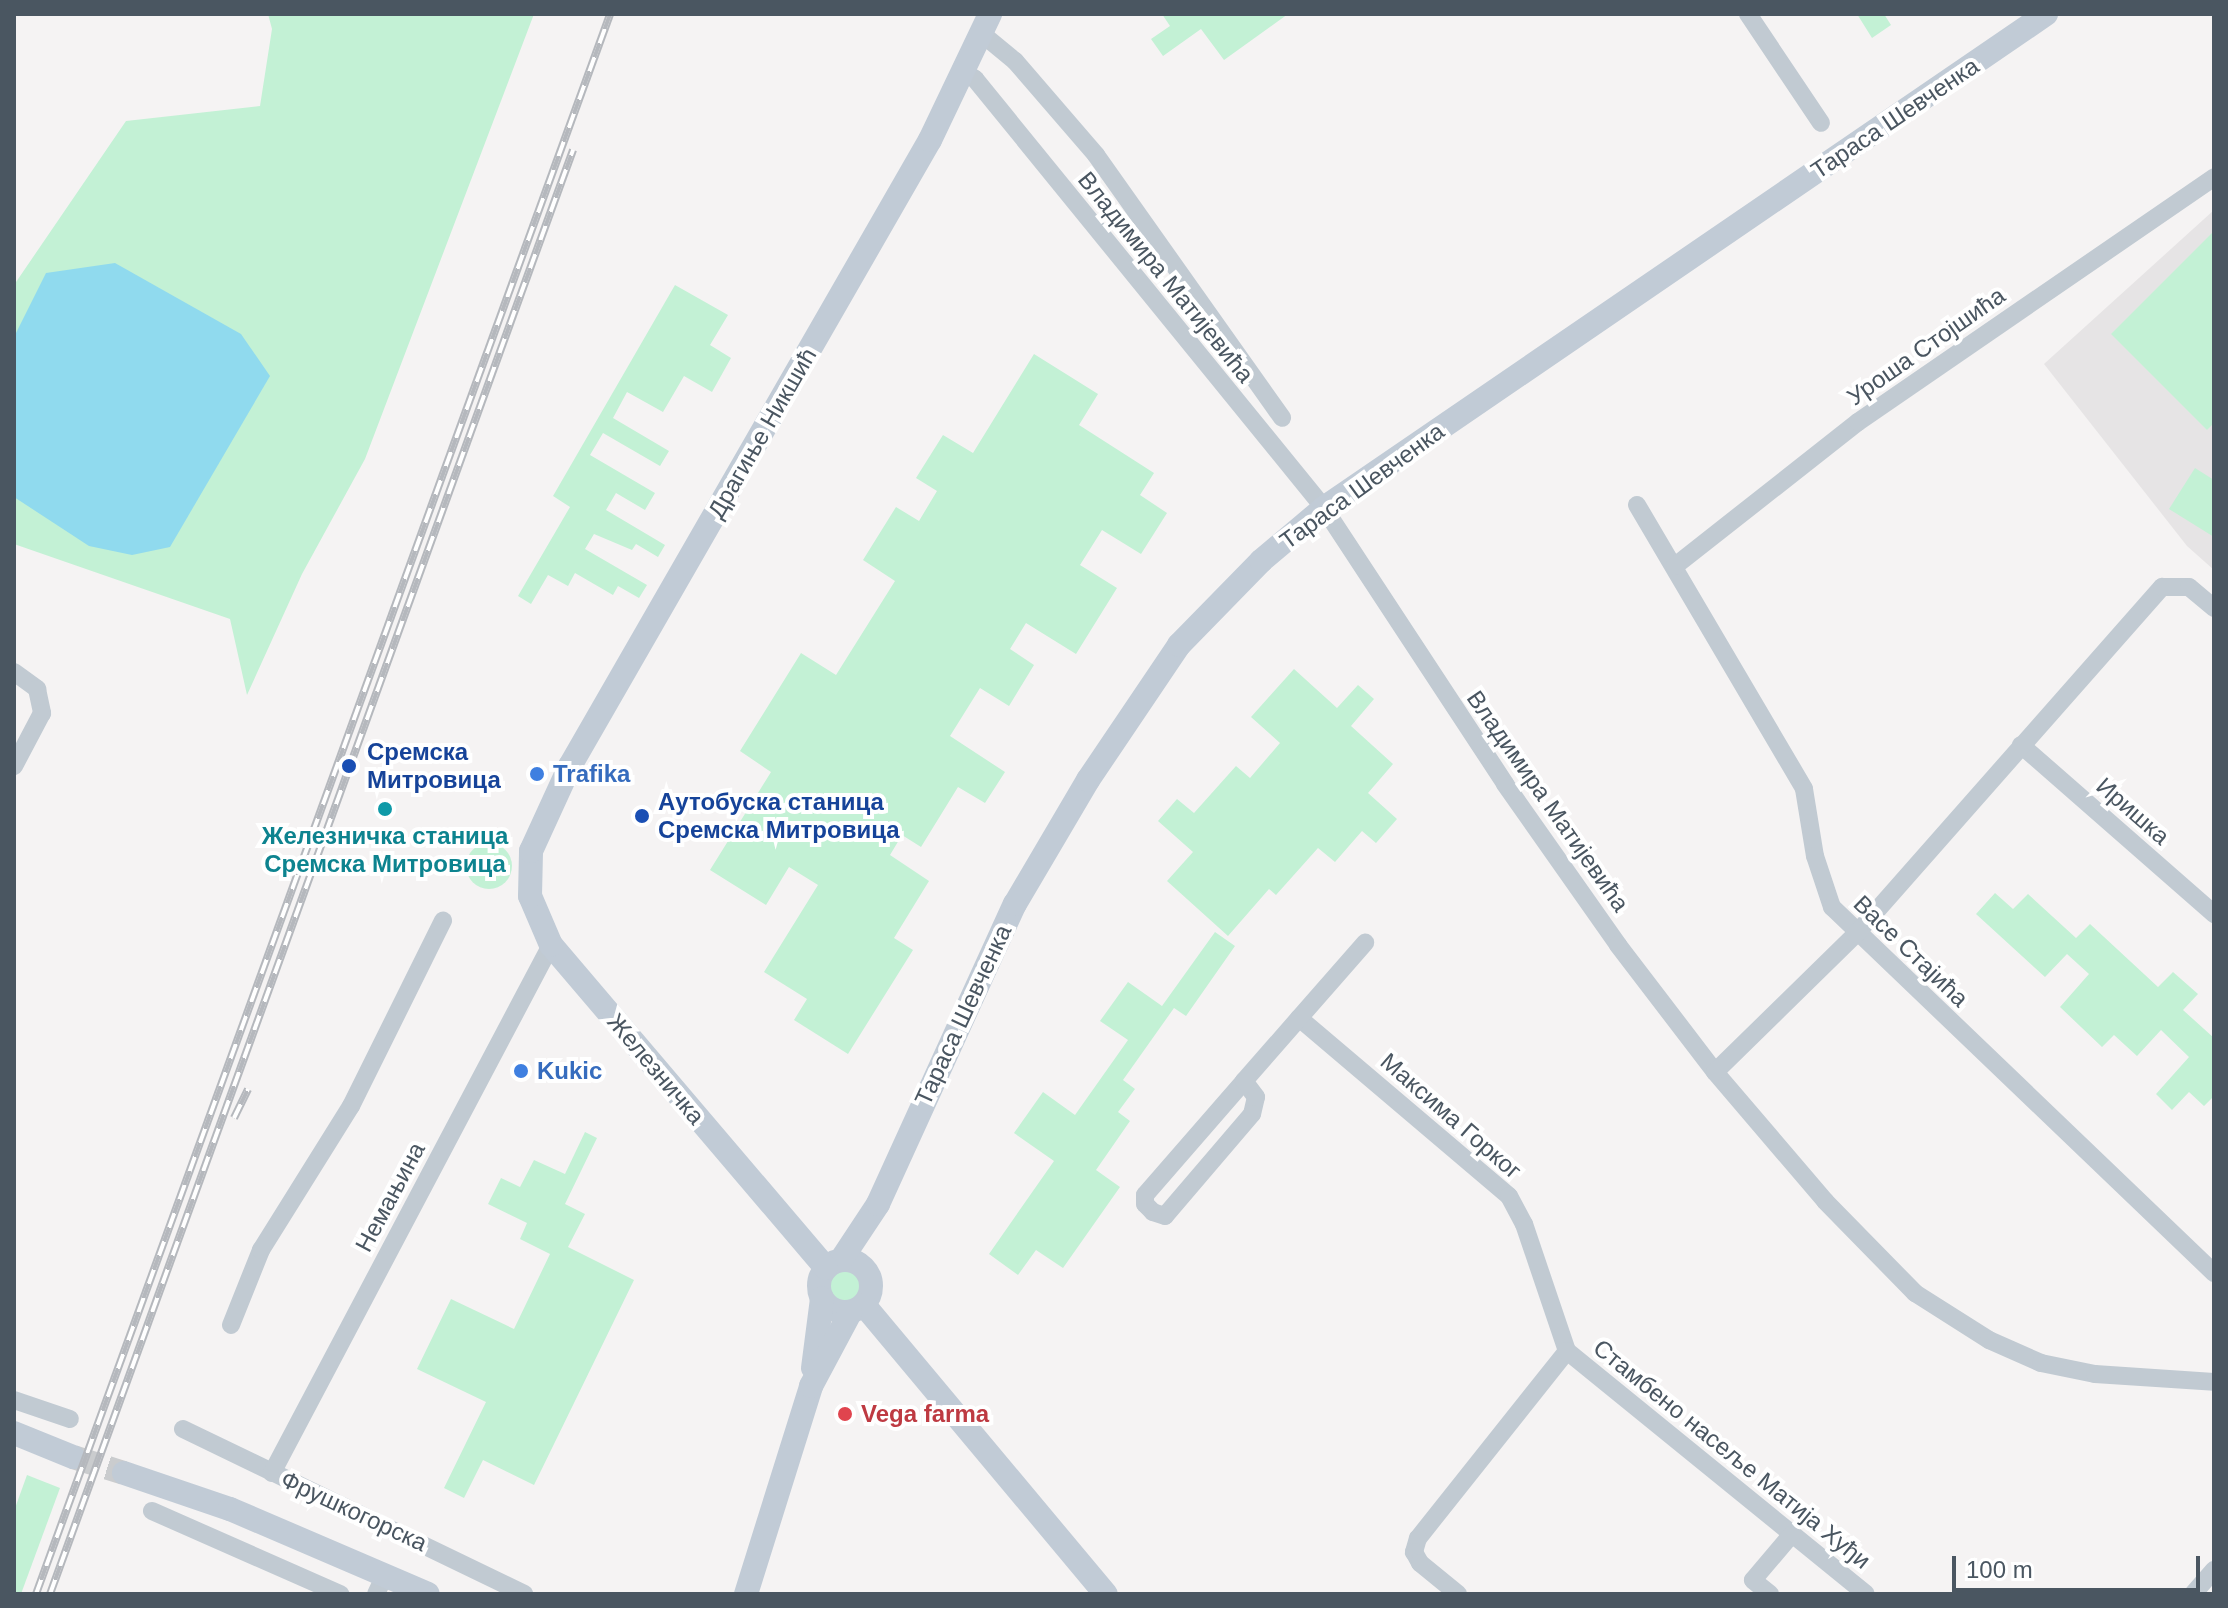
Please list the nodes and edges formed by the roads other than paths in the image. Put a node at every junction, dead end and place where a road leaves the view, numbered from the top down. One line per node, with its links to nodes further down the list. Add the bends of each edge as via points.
1 (1748, 14): 5 (street)
2 (2046, 14): 9 (street, Тараса Шевченка)
3 (986, 23): 4 (street, Драгиње Никшић); 7 (street, via 1096,155)
4 (964, 72): 9 (street, Владимира Матијевића, via 975,79); 15 (street, Драгиње Никшић, via 848,285 570,766)
5 (1821, 123)
6 (2214, 177): 10 (street, Уроша Стојшића, via 1858,422)
7 (1282, 418)
8 (1637, 505): 10 (street, Васе Стајића)
9 (1324, 508): 22 (street, Владимира Матијевића, via 1505,784); 24 (street, Тараса Шевченка, via 1261,561 1179,645 1088,780 1015,904)
10 (1675, 566): 18 (street, Васе Стајића, via 1804,789 1825,890 1832,907)
11 (2214, 608): 13 (street, via 2189,587 2174,584 2157,593)
12 (14, 672): 14 (street, via 37,689 42,713)
13 (2021, 745): 16 (street, Иришка); 18 (street)
14 (14, 766)
15 (531, 851): 20 (street, Железничка, via 530,896)
16 (2214, 914)
17 (443, 921): 30 (street, via 351,1106 261,1250)
18 (1856, 934): 22 (street); 26 (street, Васе Стајића)
19 (1365, 943): 21 (street)
20 (551, 945): 25 (street, Железничка); 40 (street, Немањина)
21 (1299, 1018): 23 (street); 31 (street, Максима Горког, via 1509,1196 1524,1224)
22 (1715, 1072): 32 (street, Владимира Матијевића, via 1825,1201 1915,1293 1954,1321 2041,1363 2095,1374)
23 (1244, 1081): 23 (street, via 1145,1195 1153,1212 1165,1216 1252,1114 1256,1097)
24 (878, 1204): 25 (street, Тараса Шевченка); 27 (street, Тараса Шевченка)
25 (834, 1264): 27 (street, via 857,1263); 28 (street, via 819,1282)
26 (2214, 1273)
27 (869, 1274): 29 (street, via 872,1290)
28 (822, 1299): 29 (street, via 833,1310); 33 (street)
29 (857, 1309): 33 (street); 50 (street)
30 (231, 1325)
31 (1567, 1351): 42 (street, Стамбено насеље Матија Хуђи); 51 (street, via 1418,1538 1414,1552)
32 (2214, 1382)
33 (811, 1386): 49 (street)
34 (14, 1400): 35 (street)
35 (70, 1419)
36 (183, 1429): 40 (street, Фрушкогорска)
37 (14, 1433): 38 (street)
38 (73, 1457)
39 (124, 1473): 44 (street, Фрушкогорска, via 230,1509)
40 (272, 1473): 48 (street, Фрушкогорска)
41 (152, 1511): 46 (street)
42 (1792, 1534): 52 (street, via 1753,1580); 53 (street, Стамбено насеље Матија Хуђи)
43 (2214, 1570): 45 (street)
44 (381, 1584): 47 (street, Фрушкогорска)
45 (2195, 1593)
46 (340, 1594)
47 (428, 1594)
48 (524, 1594)
49 (746, 1594)
50 (1106, 1594)
51 (1458, 1594)
52 (1770, 1594)
53 (1866, 1594)

